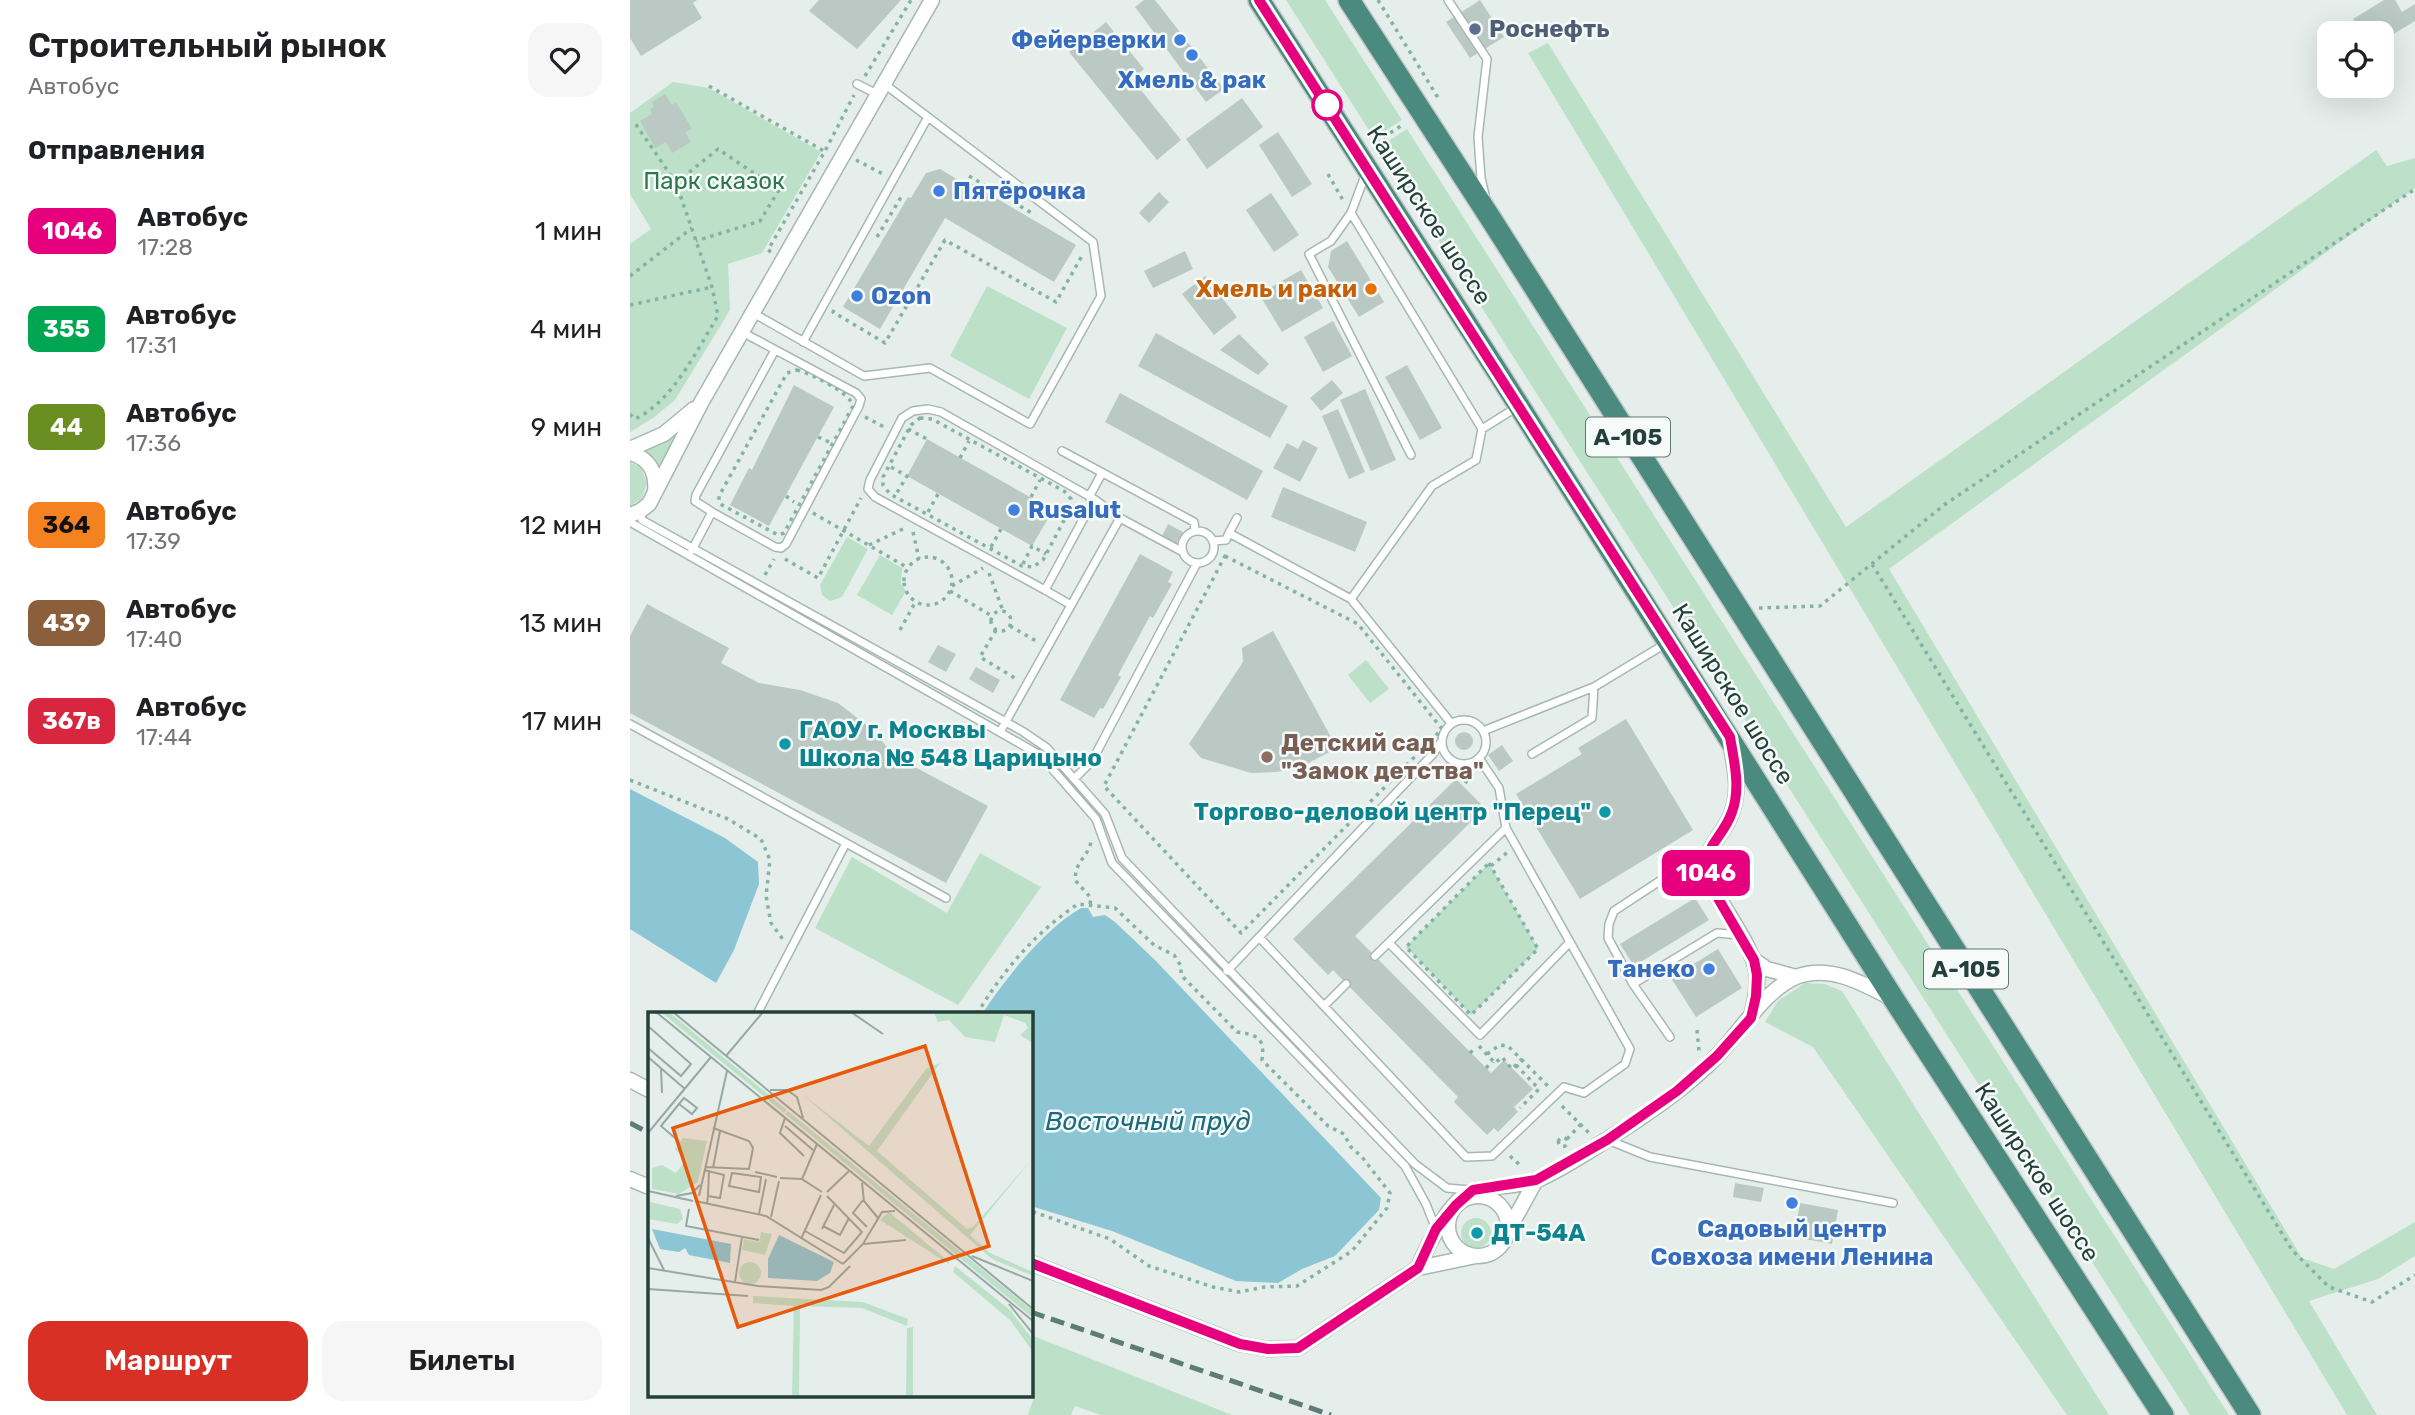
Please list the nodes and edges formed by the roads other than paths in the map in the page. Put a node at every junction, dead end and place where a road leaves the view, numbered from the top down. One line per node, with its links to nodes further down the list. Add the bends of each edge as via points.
1 (932, 0): 6 (street)
2 (1259, 0): 8 (highway, Каширское шоссе / А-105)
3 (1349, 0): 10 (highway, Каширское шоссе / А-105)
4 (1448, 0): 10 (lane, via 1487,59 1478,137)
5 (858, 84): 6 (lane)
6 (880, 88): 7 (lane); 11 (street, via 847,159)
7 (928, 117): 13 (lane); 13 (lane, via 1093,242 1101,296 1030,424 930,368 864,376)
8 (1368, 168): 9 (lane); 16 (highway, Каширское шоссе / А-105)
9 (1351, 212): 17 (lane); 20 (lane, via 1331,241 1309,254)
10 (1491, 219): 87 (highway, Каширское шоссе / А-105)
11 (752, 313): 12 (street); 13 (lane)
12 (742, 332): 14 (lane); 15 (street)
13 (803, 342)
14 (775, 350): 26 (lane, via 696,495 695,501); 26 (lane, via 861,399 781,548)
15 (701, 403): 18 (street, via 664,434); 22 (street)
16 (1520, 406): 17 (lane); 40 (highway, Каширское шоссе / А-105)
17 (1482, 429): 24 (lane, via 1476,460 1432,486)
18 (630, 451): 22 (street, via 653,471)
19 (1062, 452): 21 (lane)
20 (1411, 455)
21 (1102, 473): 23 (lane); 30 (lane, via 1194,522)
22 (655, 494): 27 (street)
23 (1091, 498): 29 (lane); 37 (lane); 37 (lane, via 941,412 928,409 902,418 870,480 868,489 875,496)
24 (1424, 498): 25 (lane); 38 (lane)
25 (1431, 503)
26 (712, 512): 33 (lane)
27 (633, 516): 33 (lane); 35 (lane)
28 (1237, 517): 31 (lane)
29 (1119, 518): 34 (lane); 39 (lane)
30 (1195, 531): 32 (lane); 34 (lane, via 1184,539)
31 (1229, 533): 32 (lane, via 1226,540); 38 (lane)
32 (1213, 541): 36 (lane, via 1213,555)
33 (693, 548): 35 (lane); 42 (lane)
34 (1183, 552): 36 (lane)
35 (688, 557): 46 (lane)
36 (1197, 563): 51 (lane, via 1092,761)
37 (1045, 590): 39 (lane)
38 (1351, 599): 43 (lane)
39 (1071, 605): 42 (lane)
40 (1669, 641): 41 (lane); 47 (highway, Каширское шоссе / А-105)
41 (1594, 687): 45 (lane); 49 (lane, via 1592,718)
42 (1006, 722): 46 (lane); 51 (lane, via 1047,748)
43 (1451, 723): 45 (lane, via 1465,719); 48 (lane)
44 (630, 724): 53 (lane)
45 (1483, 731): 50 (lane, via 1486,745)
46 (1000, 733): 63 (lane, via 1040,755 1096,819 1112,863)
47 (1730, 737): 54 (street, via 1737,781 1732,812); 67 (highway, Каширское шоссе / А-105)
48 (1441, 742): 50 (lane, via 1452,761 1466,764); 57 (lane)
49 (1532, 754)
50 (1479, 758): 52 (lane, via 1499,788)
51 (1074, 779): 62 (lane, via 1105,814 1122,858)
52 (1506, 828): 58 (lane); 59 (lane)
53 (846, 843): 55 (lane); 69 (lane)
54 (1710, 848): 56 (street, via 1708,881); 66 (lane, via 1615,911 1608,938)
55 (946, 898)
56 (1740, 935): 61 (street); 66 (lane, via 1717,933)
57 (1259, 937): 62 (lane); 68 (lane)
58 (1570, 942): 59 (lane, via 1480,1035); 68 (lane, via 1629,1049 1625,1064 1584,1093 1564,1087 1492,1156 1466,1157)
59 (1389, 943): 60 (lane)
60 (1375, 956)
61 (1754, 960): 64 (street); 70 (street, via 1756,996)
62 (1228, 969): 63 (lane); 78 (lane, via 1415,1164 1447,1188)
63 (1222, 976): 81 (lane, via 1405,1166)
64 (1796, 977): 67 (street, via 1851,977); 70 (street, via 1773,993)
65 (1346, 984): 68 (lane)
66 (1633, 984): 71 (lane)
67 (1895, 1001): 86 (highway, Каширское шоссе / А-105)
68 (1324, 1006)
69 (758, 1012)
70 (1751, 1018): 74 (street, via 1677,1091)
71 (1670, 1037)
72 (630, 1080): 73 (street)
73 (648, 1089)
74 (1600, 1138): 76 (street); 79 (lane, via 1650,1157)
75 (630, 1179): 77 (street)
76 (1536, 1180): 78 (street); 82 (street)
77 (648, 1187)
78 (1473, 1190): 80 (street)
79 (1893, 1203)
80 (1456, 1205): 81 (street); 82 (street, via 1474,1196 1493,1200 1506,1214); 83 (street, via 1448,1222 1452,1241 1466,1254)
81 (1436, 1229): 85 (street)
82 (1507, 1234): 83 (street, via 1495,1250)
83 (1476, 1256): 85 (street)
84 (1032, 1263): 85 (street, via 1240,1344 1268,1349 1298,1348)
85 (1418, 1268)
86 (2163, 1415)
87 (2250, 1415)

